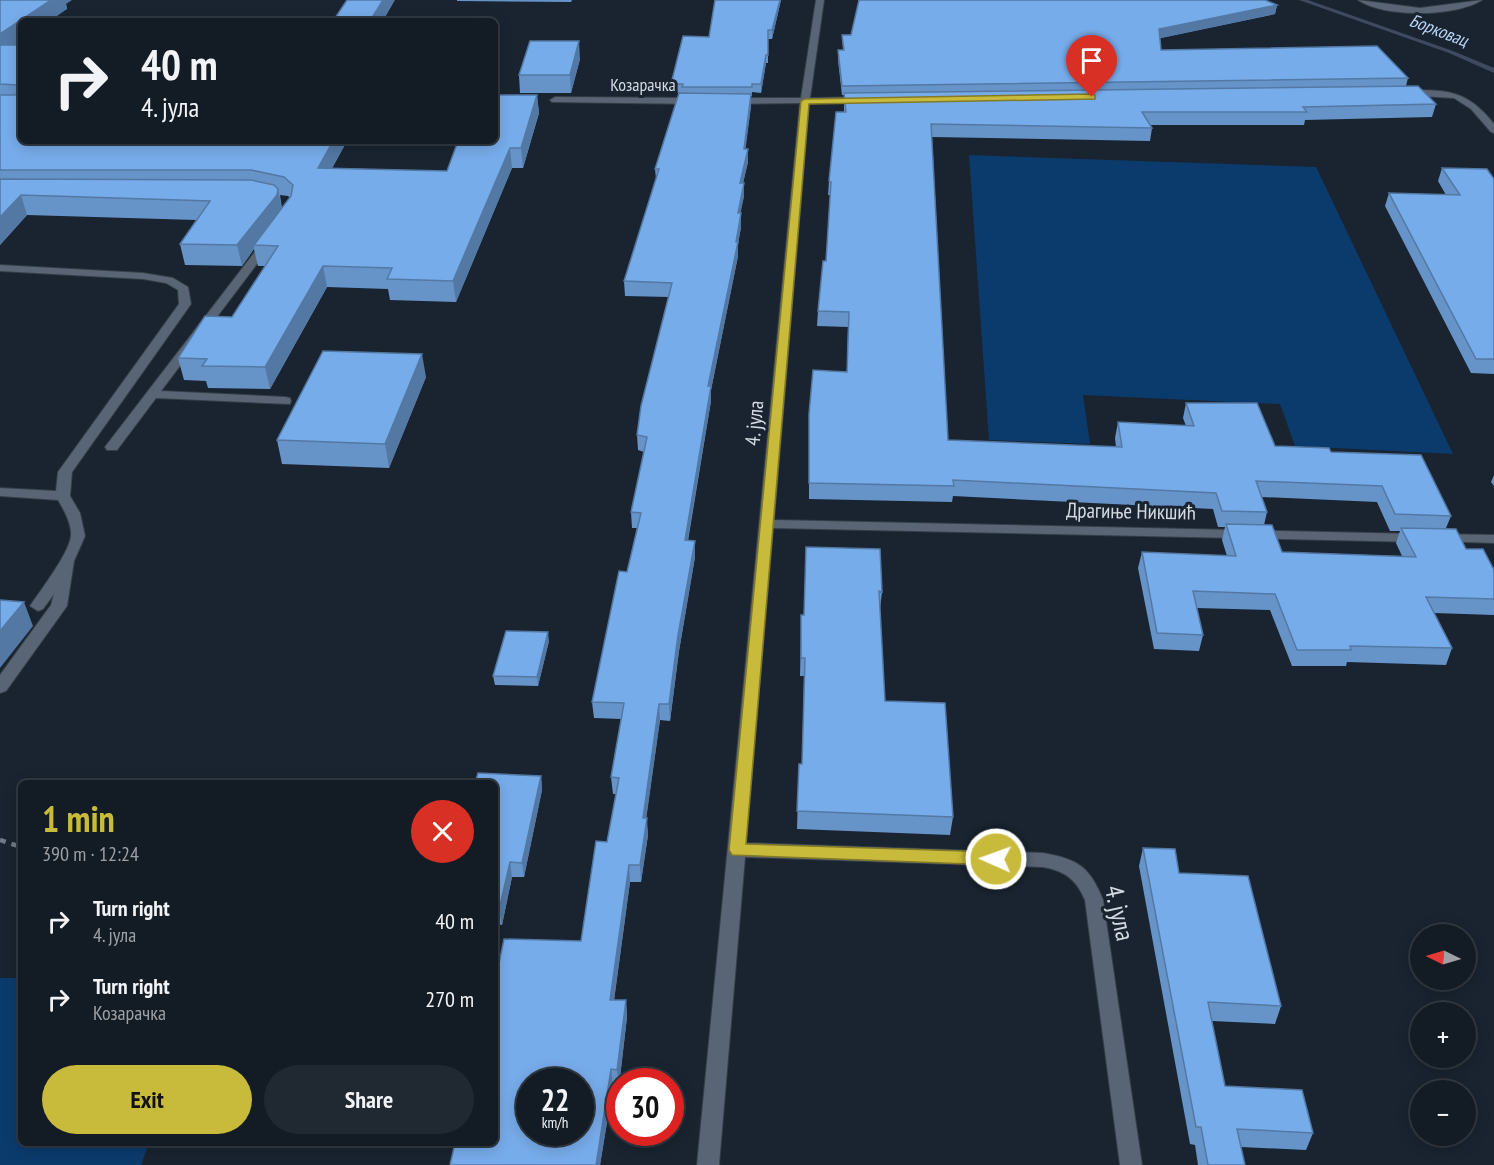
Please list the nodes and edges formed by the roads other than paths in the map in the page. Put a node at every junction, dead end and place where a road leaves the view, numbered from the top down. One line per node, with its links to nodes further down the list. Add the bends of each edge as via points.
1 (820, 0): 9 (street, 4. јула)
2 (1362, 0): 3 (street, via 1422,11 1454,8)
3 (1478, 0)
4 (1395, 93): 10 (street, via 1452,94 1474,105)
5 (555, 100): 7 (street, Козарачка)
6 (877, 100): 9 (street)
7 (701, 101)
8 (724, 101): 9 (street)
9 (805, 101): 18 (street, 4. јула)
10 (1494, 130)
11 (274, 235): 13 (street)
12 (0, 268): 17 (street, via 143,276 169,280 184,289 185,304 65,472)
13 (152, 394): 14 (street); 15 (street)
14 (285, 400)
15 (112, 447)
16 (0, 492): 17 (street)
17 (63, 496): 20 (street, via 73,513 78,536)
18 (768, 524): 19 (street, Драгиње Никшић); 23 (street, 4. јула)
19 (1494, 539)
20 (67, 561): 21 (street); 22 (street, via 59,606)
21 (38, 606)
22 (0, 687)
23 (738, 850): 24 (street, 4. јула); 25 (street, 4. јула, via 1043,860 1071,867 1086,880 1094,900)
24 (708, 1165)
25 (1131, 1165)

